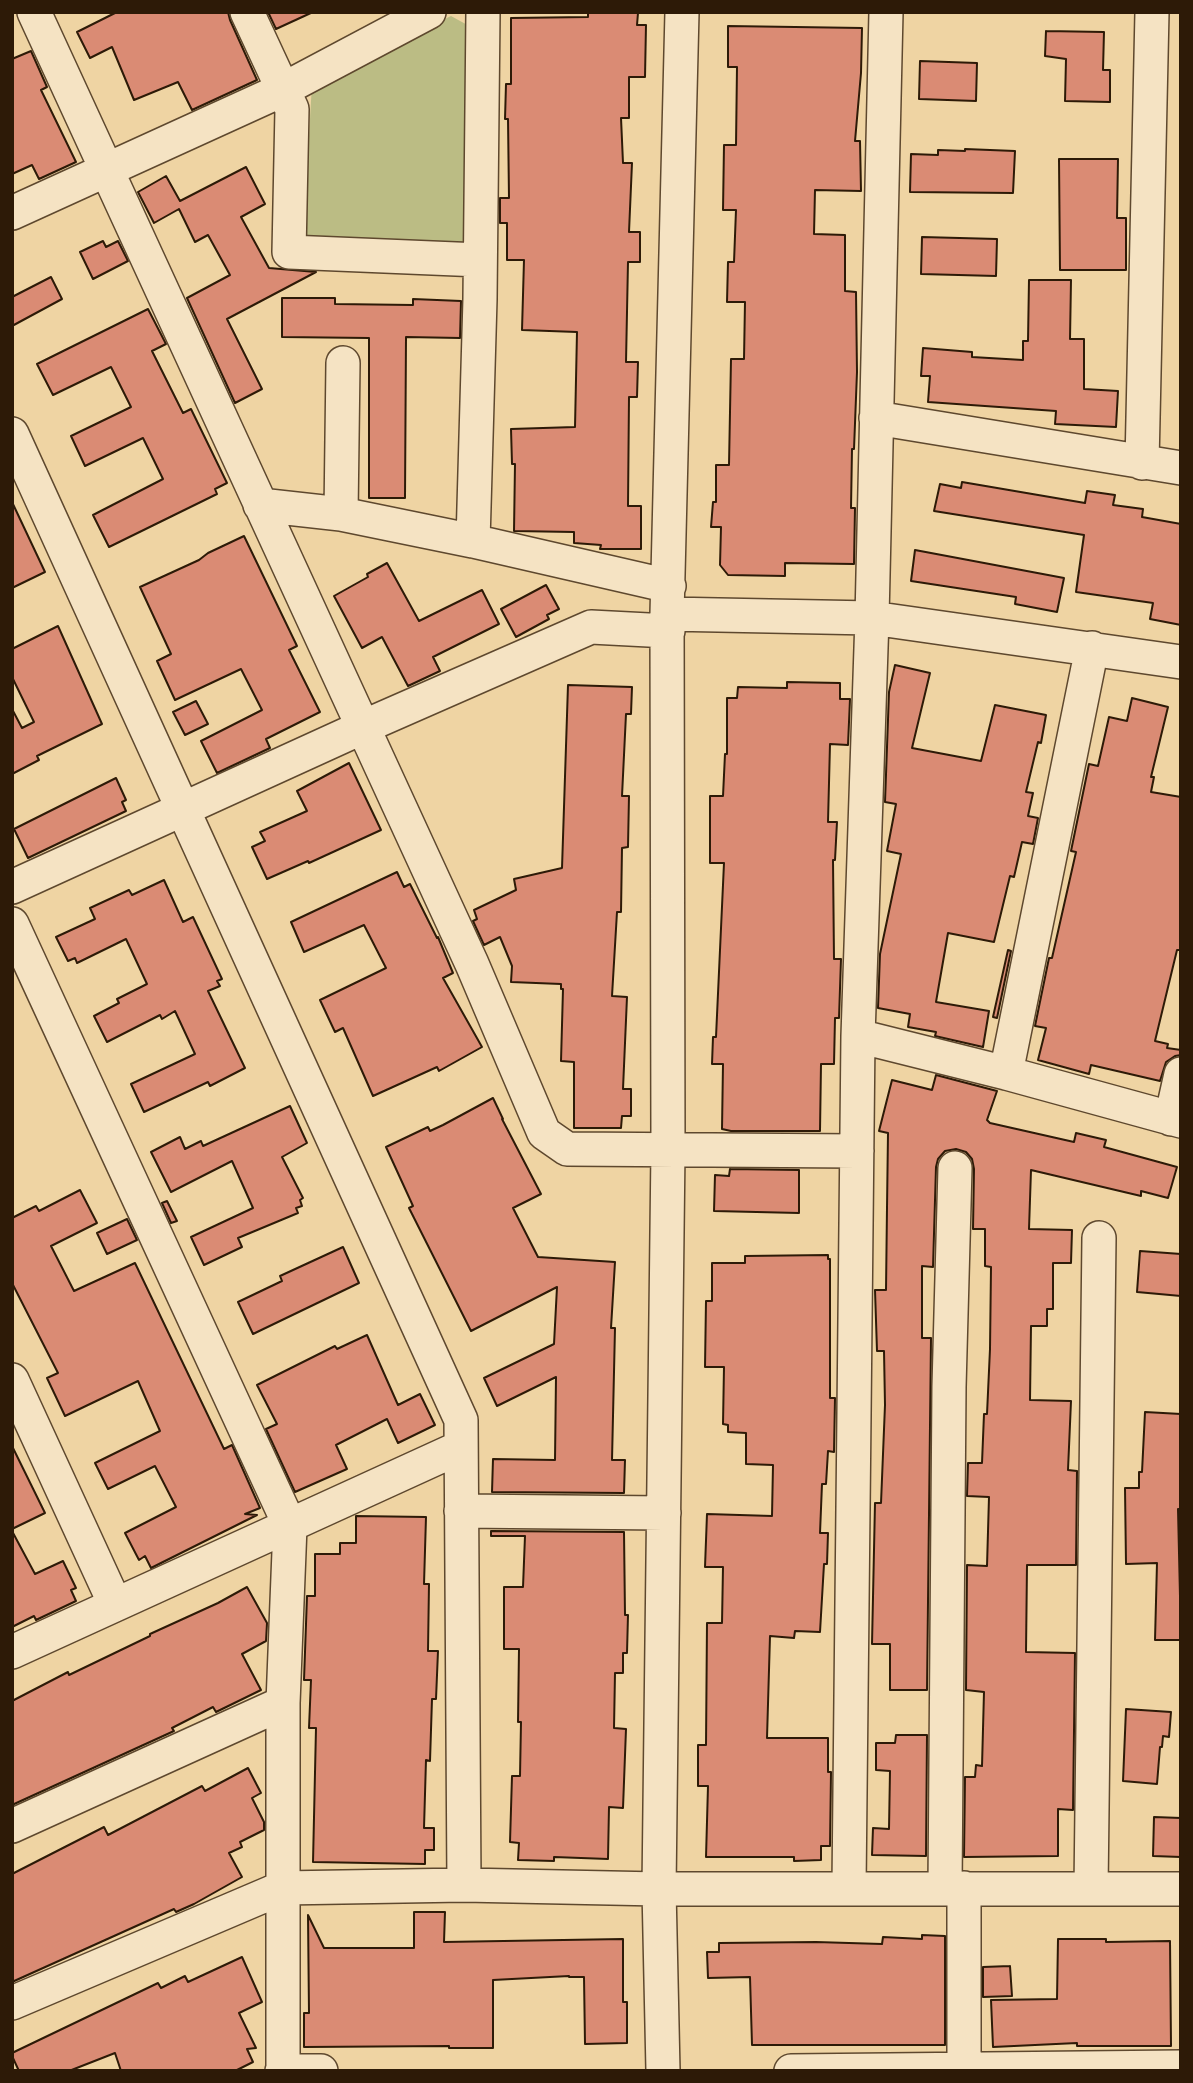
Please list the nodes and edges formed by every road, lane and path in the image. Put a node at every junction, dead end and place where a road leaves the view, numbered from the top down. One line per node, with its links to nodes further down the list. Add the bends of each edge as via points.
1 (34, 12): 9 (street)
2 (247, 12): 8 (street)
3 (429, 12): 8 (street)
4 (483, 12): 11 (street)
5 (682, 12): 20 (street)
6 (886, 12): 13 (street)
7 (1153, 12): 15 (street)
8 (282, 90): 9 (street); 11 (street, via 292,109 289,252)
9 (107, 170): 10 (street); 17 (street)
10 (12, 213)
11 (480, 260): 19 (street)
12 (343, 363): 18 (street)
13 (876, 418): 15 (street); 21 (street)
14 (12, 433): 25 (street)
15 (1142, 463): 16 (street)
16 (1181, 468)
17 (260, 505): 18 (street); 24 (street)
18 (341, 514): 19 (street)
19 (473, 541): 20 (street)
20 (668, 610): 21 (street); 24 (street, via 590,627); 32 (street)
21 (872, 618): 22 (street); 28 (street)
22 (1092, 648): 23 (street); 29 (street)
23 (1181, 662)
24 (363, 727): 25 (street); 32 (street, via 544,1133 567,1149)
25 (185, 809): 26 (street); 37 (street, via 461,1420)
26 (12, 887)
27 (12, 924): 40 (street)
28 (858, 1036): 29 (street); 33 (street)
29 (1006, 1073): 31 (street)
30 (1181, 1074): 31 (street)
31 (1176, 1120)
32 (668, 1150): 33 (street); 39 (street)
33 (857, 1151): 46 (street)
34 (955, 1168): 48 (street, via 949,1387)
35 (1099, 1237): 50 (street)
36 (12, 1380): 41 (street)
37 (461, 1447): 38 (street); 40 (street)
38 (461, 1511): 39 (street); 45 (street)
39 (664, 1513): 49 (street)
40 (290, 1525): 41 (street); 43 (street)
41 (115, 1604): 42 (street)
42 (12, 1651)
43 (283, 1703): 44 (street); 47 (street)
44 (12, 1826)
45 (464, 1885): 47 (street); 49 (street)
46 (849, 1887): 48 (street); 49 (street)
47 (282, 1888): 52 (street); 56 (street)
48 (954, 1888): 50 (street); 55 (street)
49 (659, 1889): 58 (street)
50 (1091, 1889): 51 (street)
51 (1181, 1889)
52 (12, 2004)
53 (1181, 2067): 54 (street)
54 (1139, 2068): 55 (street)
55 (964, 2069): 59 (street)
56 (283, 2071): 57 (street)
57 (321, 2071)
58 (663, 2071)
59 (791, 2071)

